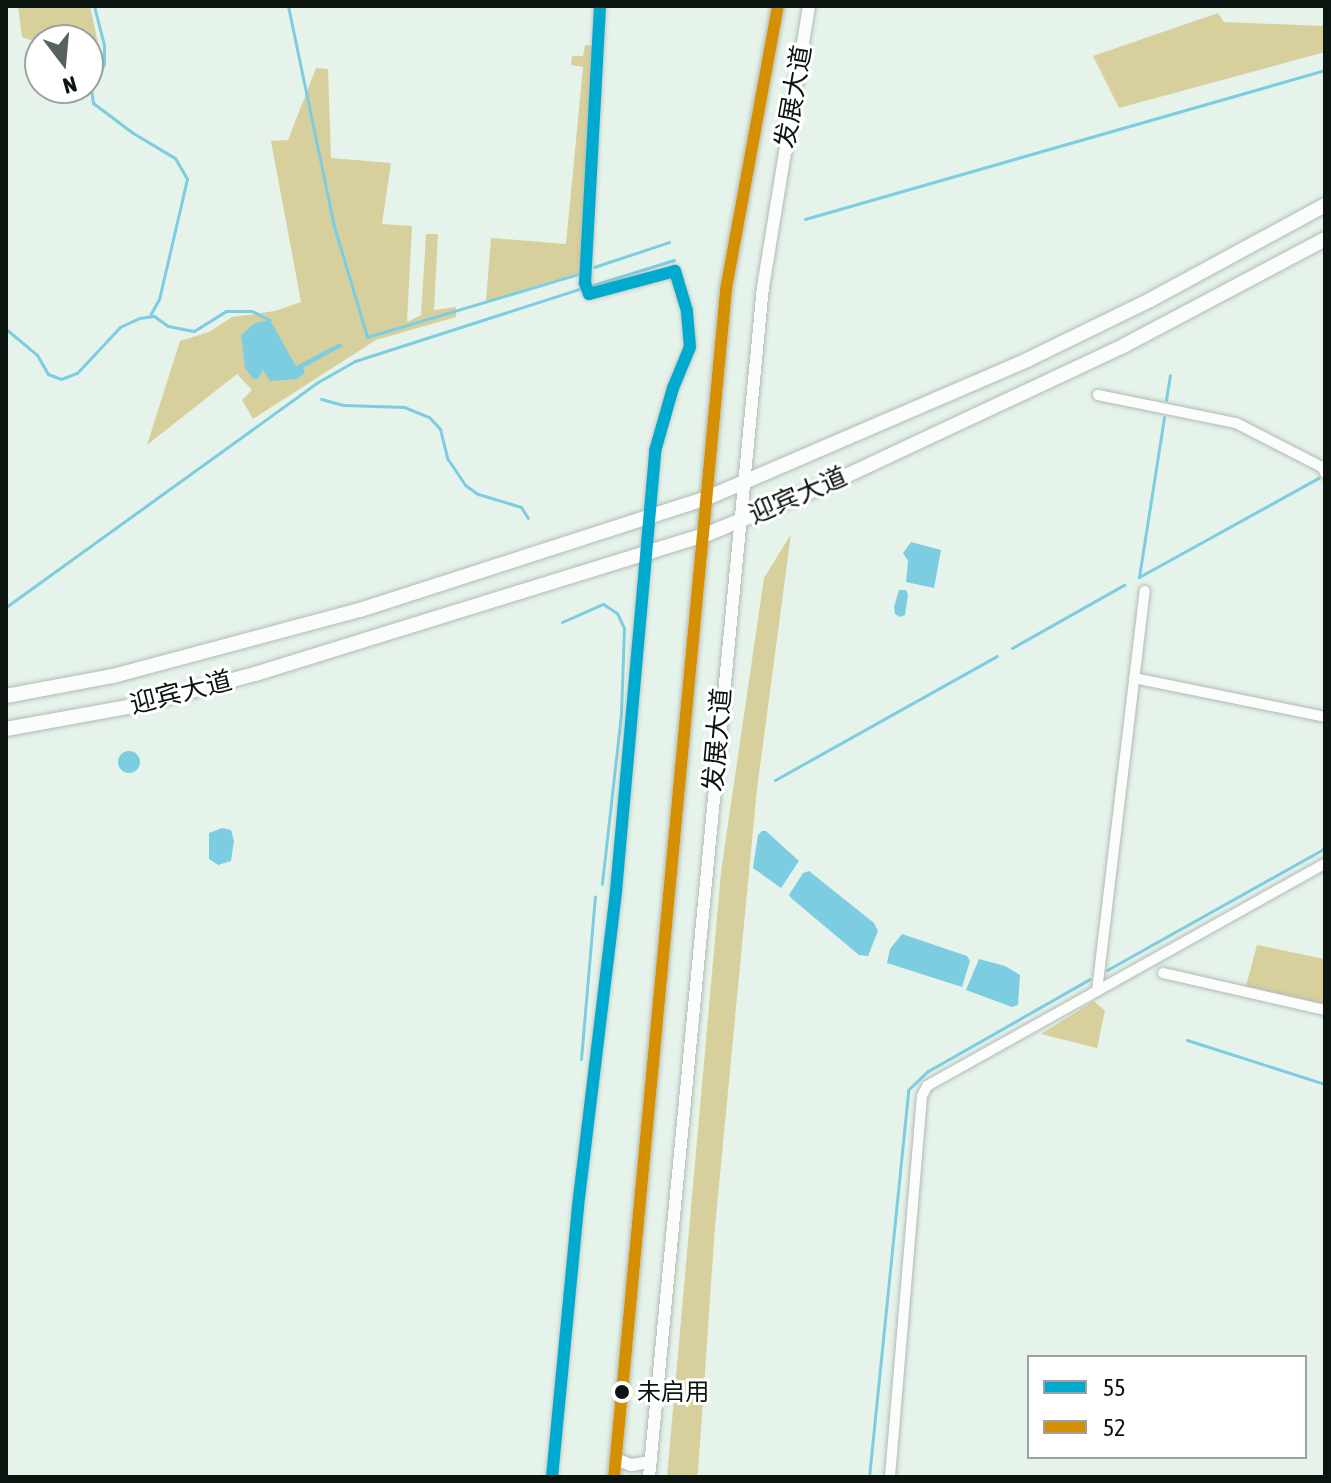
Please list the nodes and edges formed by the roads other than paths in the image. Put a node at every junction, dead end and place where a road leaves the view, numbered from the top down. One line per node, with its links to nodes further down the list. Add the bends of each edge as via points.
1 (593, 6): 2 (street)
2 (600, 6): 11 (street, via 587,287 589,294 675,271 687,311 690,347 655,451)
3 (778, 6): 10 (main road, 发展大道, via 726,289)
4 (809, 6): 9 (main road, 发展大道, via 767,255)
5 (1325, 205): 9 (highway, 迎宾大道, via 1027,360)
6 (1325, 239): 12 (highway, 迎宾大道, via 1125,345)
7 (1098, 395): 8 (street, via 1236,423)
8 (1325, 473)
9 (742, 483): 10 (highway, 迎宾大道); 12 (main road, 发展大道)
10 (707, 498): 11 (highway, 迎宾大道); 13 (main road, 发展大道)
11 (650, 518): 14 (street); 17 (highway, 迎宾大道, via 345,614 113,676)
12 (740, 521): 13 (highway, 迎宾大道); 25 (main road, 发展大道)
13 (705, 535): 14 (highway, 迎宾大道); 24 (main road, 发展大道)
14 (647, 554): 19 (highway, 迎宾大道, via 240,678 138,705); 26 (street)
15 (1145, 591): 16 (street)
16 (1134, 678): 18 (street); 22 (street)
17 (6, 696)
18 (1325, 717)
19 (6, 729)
20 (1325, 864): 22 (street)
21 (1163, 973): 23 (street)
22 (1097, 991): 29 (street, via 927,1086 922,1096)
23 (1325, 1010)
24 (616, 1459): 25 (main road, via 631,1465); 27 (main road, 发展大道)
25 (651, 1462): 28 (main road, 发展大道)
26 (552, 1477)
27 (614, 1477)
28 (649, 1477)
29 (890, 1477)

